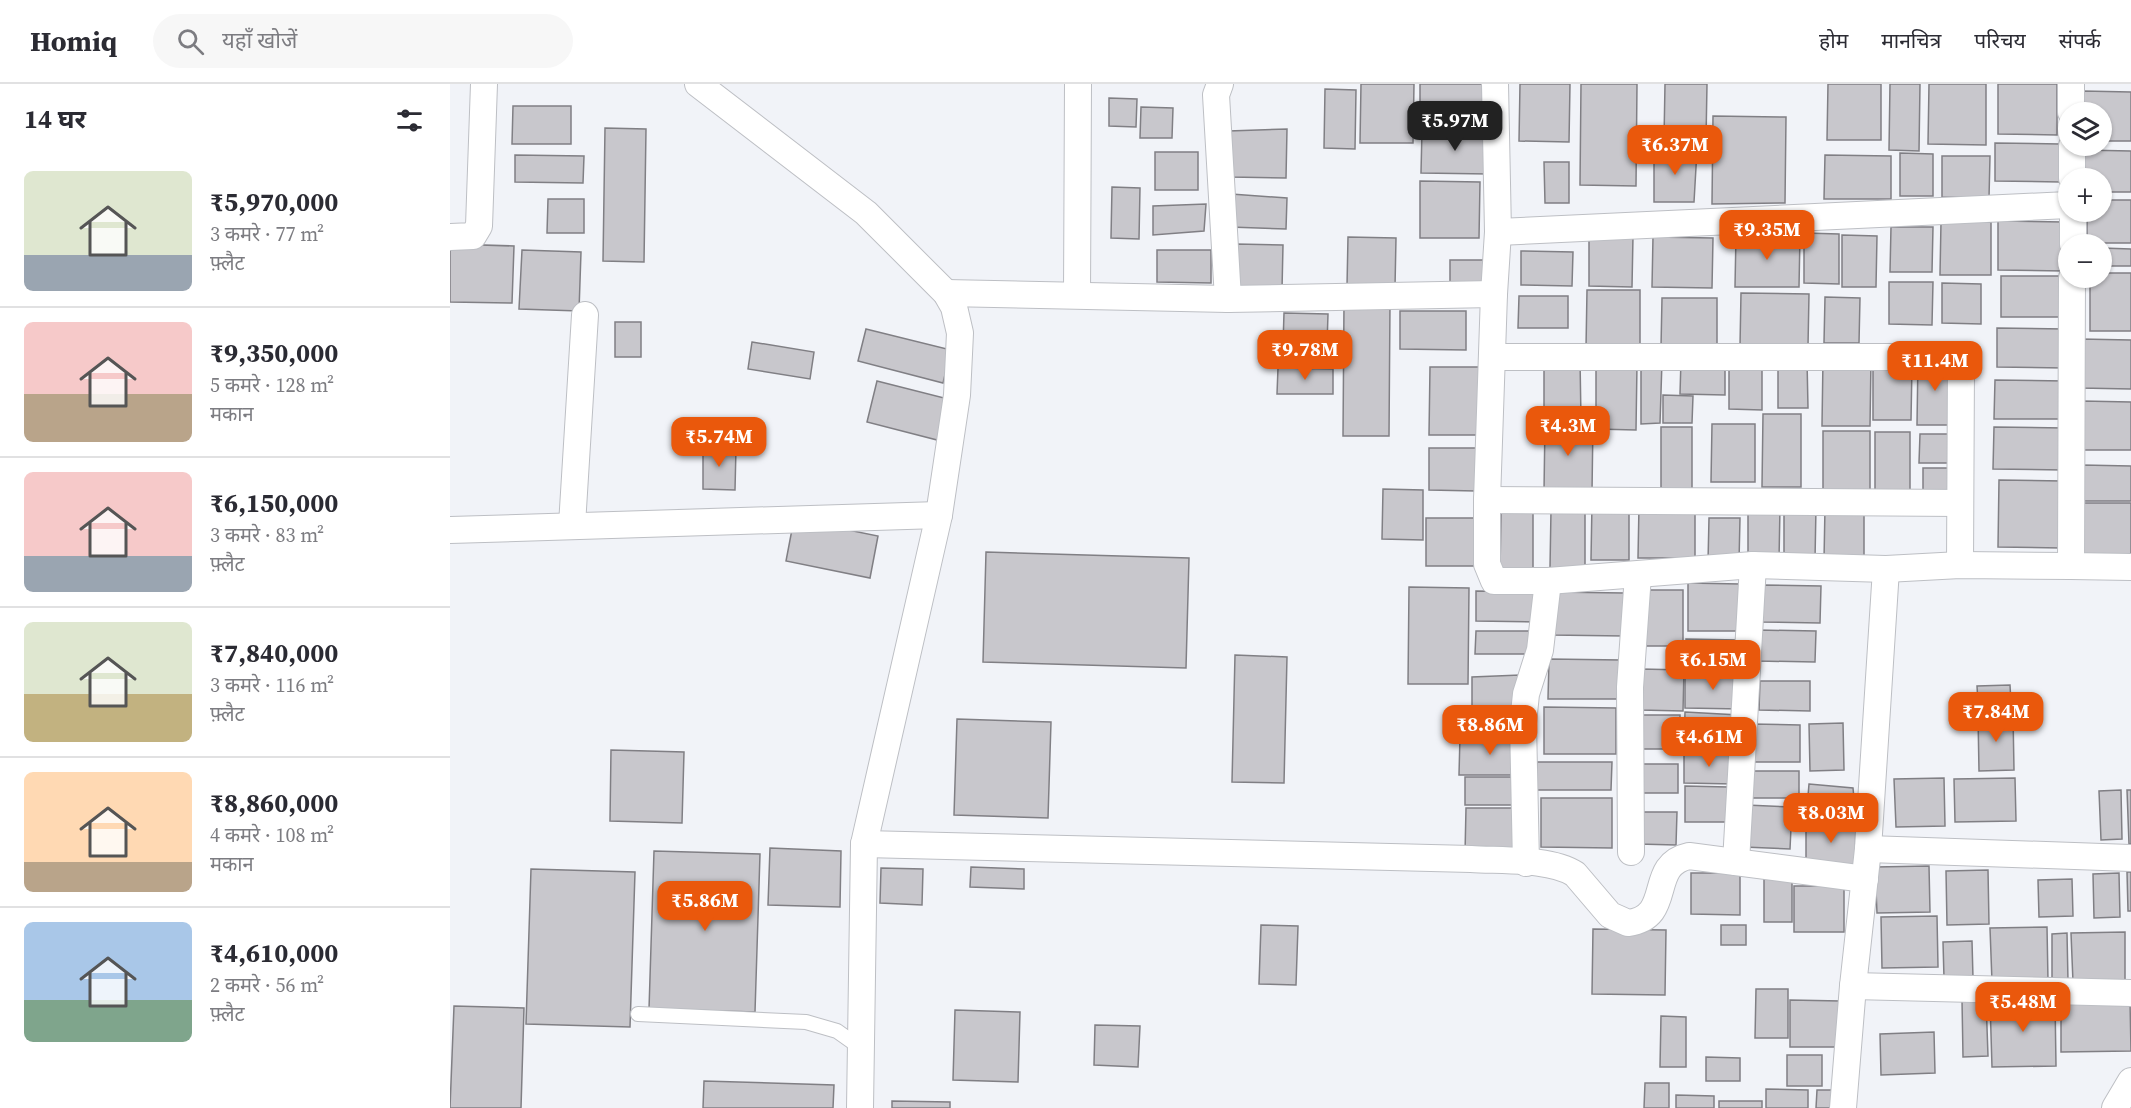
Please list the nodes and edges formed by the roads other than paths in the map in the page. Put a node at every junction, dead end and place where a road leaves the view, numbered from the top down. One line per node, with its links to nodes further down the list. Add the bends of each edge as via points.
1 (484, 84): 10 (street, via 479,226 473,236)
2 (698, 84): 12 (street, via 866,213)
3 (1078, 84): 14 (street)
4 (1220, 84): 15 (street, via 1216,95)
5 (1495, 84): 9 (street)
6 (2071, 84): 7 (street)
7 (2071, 102)
8 (2058, 204): 9 (street)
9 (1498, 232): 13 (street)
10 (450, 237)
11 (2072, 288): 25 (street)
12 (946, 292): 14 (street); 20 (street, via 960,333 960,368)
13 (1494, 294): 15 (street); 17 (street)
14 (1077, 296): 15 (street)
15 (1228, 299)
16 (585, 315): 21 (street)
17 (1492, 357): 18 (street); 19 (street, via 1952,355 1960,361)
18 (1487, 500): 19 (street); 29 (street, via 1487,564 1494,581)
19 (1960, 503): 24 (street)
20 (939, 515): 21 (street); 30 (street)
21 (572, 525): 22 (street)
22 (450, 530)
23 (1753, 565): 27 (street); 28 (street); 34 (street)
24 (1960, 565): 25 (street); 27 (street)
25 (2071, 566): 26 (street)
26 (2131, 567)
27 (1886, 570): 31 (street)
28 (1638, 575): 29 (street); 32 (street, via 1630,687)
29 (1548, 581): 35 (street, via 1540,650 1523,723)
30 (864, 844): 35 (street); 40 (street)
31 (1868, 849): 33 (street); 36 (street)
32 (1630, 852)
33 (2131, 858)
34 (1736, 862): 35 (street, via 1681,858 1664,874 1656,906 1649,916 1628,923 1610,915 1575,873); 36 (street)
35 (1526, 863)
36 (1865, 879): 37 (street)
37 (1853, 986): 38 (street); 43 (street)
38 (2131, 993)
39 (638, 1014): 40 (lane, via 806,1022 837,1031)
40 (861, 1048): 42 (street)
41 (2131, 1081): 44 (street)
42 (860, 1108)
43 (1843, 1108)
44 (2115, 1108)

